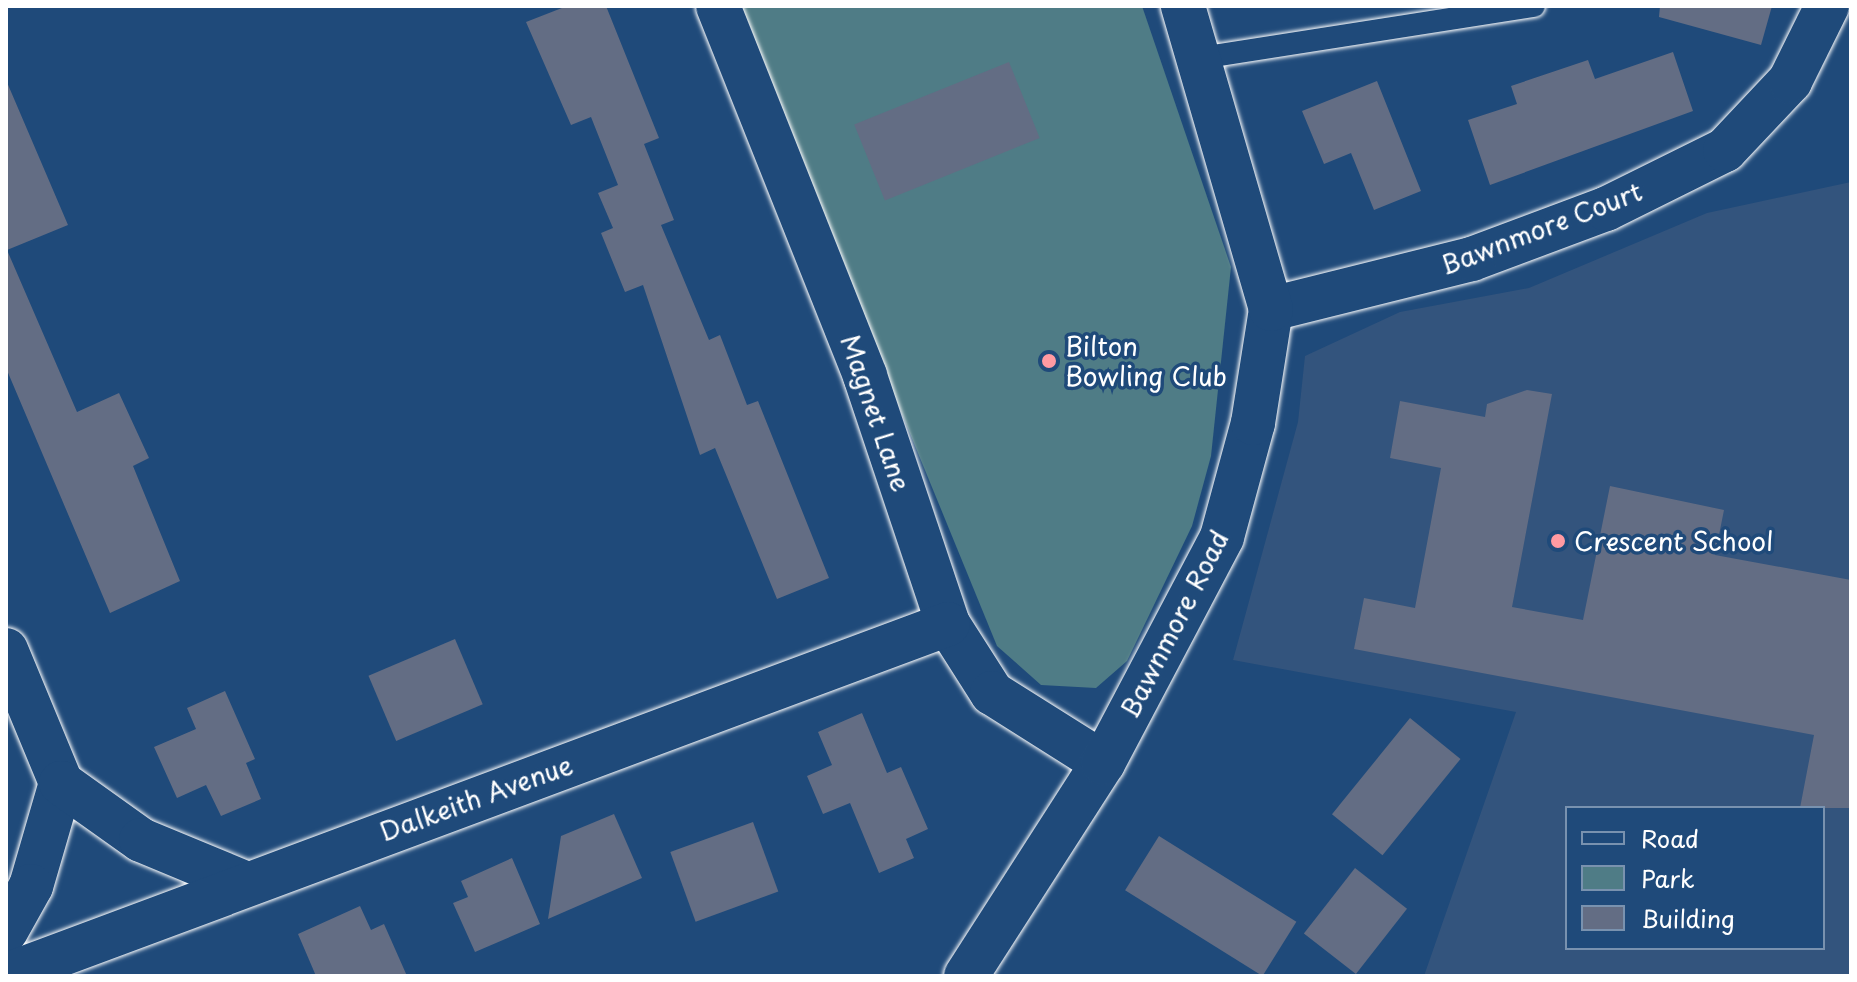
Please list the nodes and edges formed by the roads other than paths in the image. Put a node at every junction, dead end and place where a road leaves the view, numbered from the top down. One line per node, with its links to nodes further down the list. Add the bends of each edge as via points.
1 (718, 6): 7 (street, Magnet Lane, via 865,376)
2 (1183, 6): 5 (street, Bawnmore Road)
3 (1534, 6): 5 (lane)
4 (1827, 6): 6 (street, Bawnmore Court, via 1790,81 1725,150 1606,209 1472,259)
5 (1201, 58): 6 (street, Bawnmore Road)
6 (1271, 309): 9 (street, Bawnmore Road, via 1253,423 1222,537)
7 (948, 624): 9 (street, Magnet Lane, via 992,693); 11 (street, Dalkeith Avenue)
8 (6, 650): 10 (street)
9 (1103, 763): 14 (street, Bawnmore Road)
10 (61, 783): 11 (street, via 141,840); 12 (street, via 31,886)
11 (245, 883): 13 (street, Dalkeith Avenue)
12 (6, 931)
13 (6, 975)
14 (966, 976)

